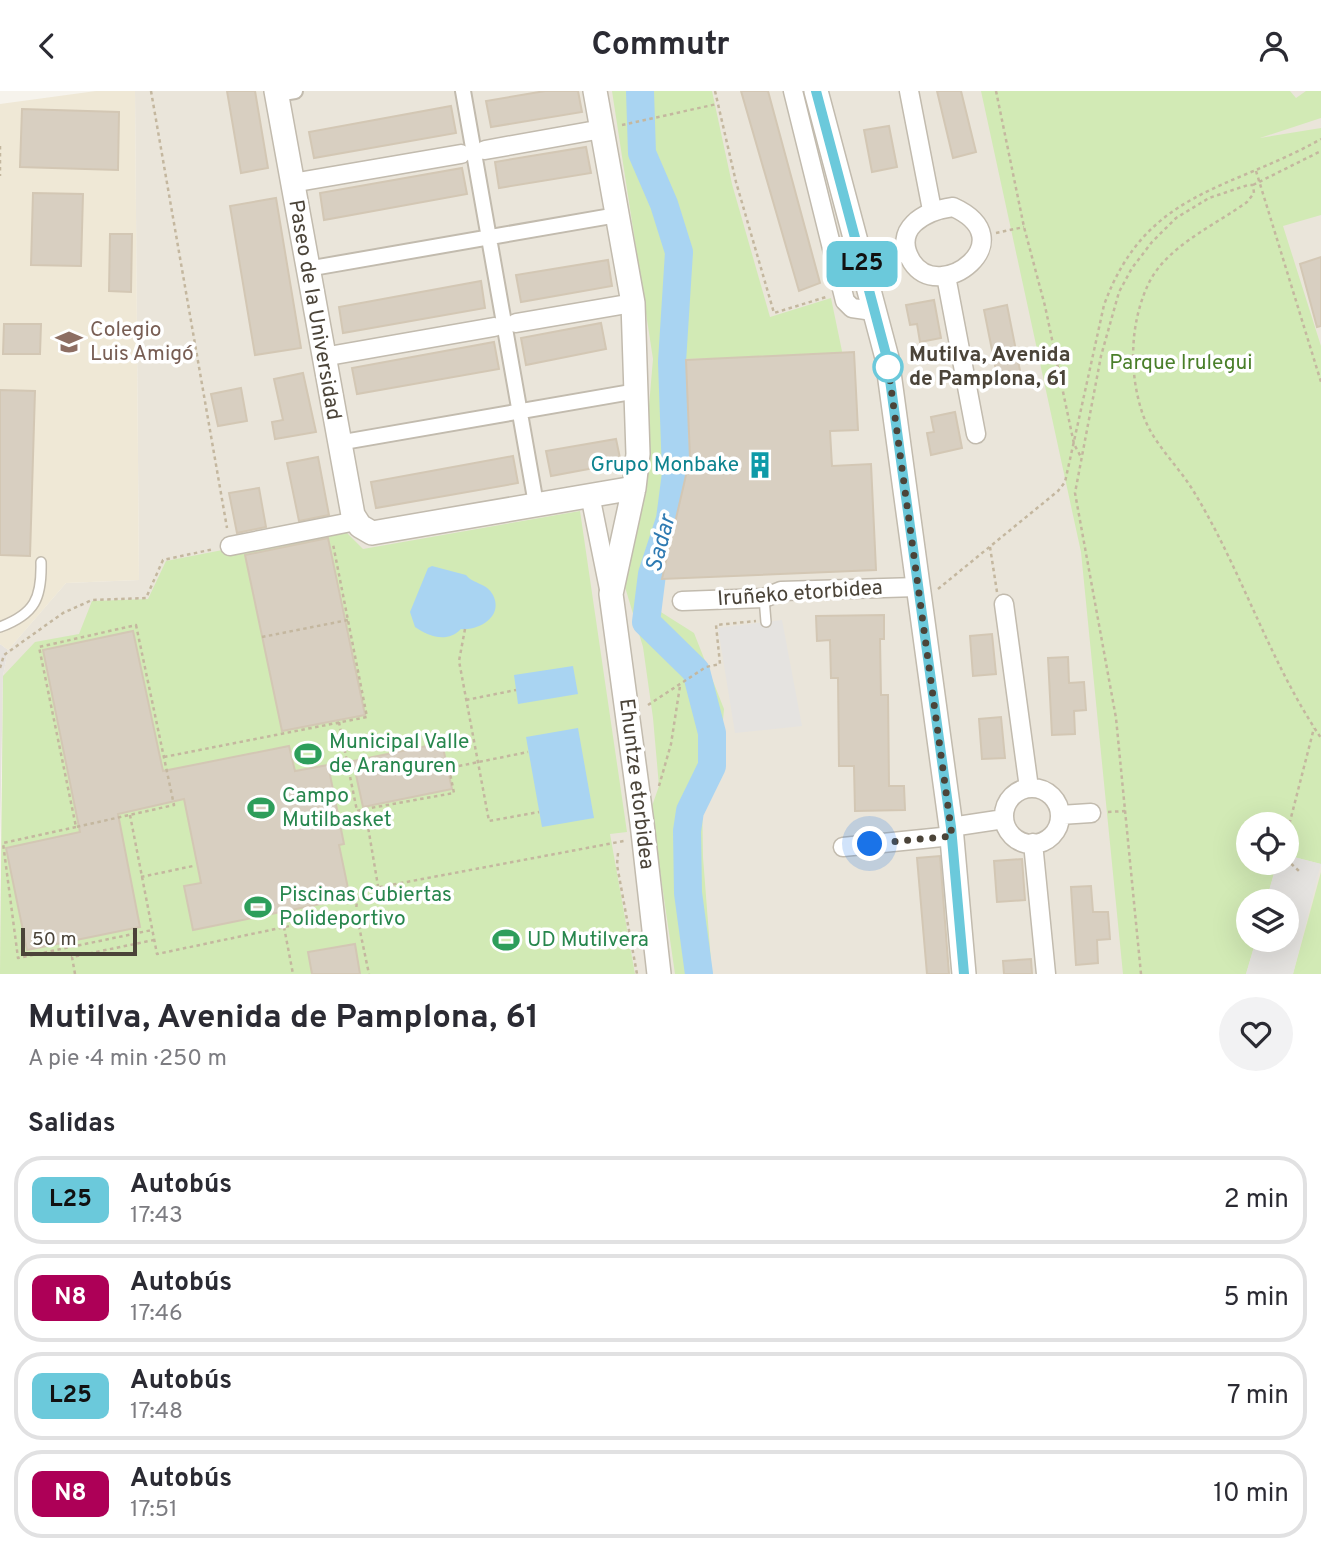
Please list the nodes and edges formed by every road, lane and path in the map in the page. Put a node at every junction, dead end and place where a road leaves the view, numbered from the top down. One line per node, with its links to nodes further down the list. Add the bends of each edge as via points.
1 (151, 91): 48 (path)
2 (463, 91): 16 (street)
3 (595, 91): 12 (street, Ehuntze etorbidea)
4 (715, 91): 10 (path)
5 (793, 91): 31 (street)
6 (816, 91): 28 (street)
7 (909, 91): 22 (street)
8 (996, 91): 24 (path)
9 (283, 92): 19 (street, Paseo de la Universidad)
10 (718, 104): 11 (path); 31 (path, via 774,313)
11 (629, 124)
12 (602, 129): 16 (street); 23 (street, Ehuntze etorbidea)
13 (1321, 139): 17 (path)
14 (0, 146): 18 (path)
15 (1321, 151): 20 (path)
16 (473, 152): 19 (street); 25 (street)
17 (1256, 171): 20 (path); 41 (path, via 1186,201 1132,250 1104,305)
18 (0, 176)
19 (292, 183): 29 (street, Paseo de la Universidad)
20 (1259, 183): 21 (path); 36 (path)
21 (1253, 185): 42 (path, via 1228,190 1192,207 1152,242 1132,268 1110,321); 67 (path, via 1254,193 1247,202 1178,250 1154,274 1135,327 1134,371 1150,429 1194,491 1277,666)
22 (932, 210): 26 (street, via 953,207 968,214); 27 (street, via 908,230)
23 (617, 215): 25 (street); 32 (street, Ehuntze etorbidea)
24 (1024, 227): 26 (path); 41 (path)
25 (489, 237): 29 (street); 34 (street)
26 (981, 237): 30 (street, via 975,261)
27 (906, 251): 28 (street); 30 (street, via 915,266 928,274)
28 (861, 260): 33 (street)
29 (307, 269): 35 (street, Paseo de la Universidad)
30 (946, 276): 39 (street)
31 (842, 291): 33 (street, via 852,308)
32 (633, 303): 34 (street); 37 (street, Ehuntze etorbidea)
33 (873, 311): 51 (street, via 887,358)
34 (505, 325): 35 (street); 38 (street)
35 (323, 357): 40 (street, Paseo de la Universidad)
36 (1321, 382)
37 (637, 391): 38 (street); 43 (street, Ehuntze etorbidea)
38 (519, 412): 40 (street); 45 (street)
39 (976, 434)
40 (338, 443): 46 (street, Paseo de la Universidad)
41 (1074, 444): 42 (path); 49 (path, via 1069,472 1058,491)
42 (1081, 457): 101 (path, via 1075,493 1116,718)
43 (634, 488): 44 (street); 52 (street, Ehuntze etorbidea)
44 (590, 495): 45 (street); 52 (street, Ehuntze etorbidea)
45 (536, 505): 46 (street, via 372,533)
46 (358, 524): 48 (street)
47 (331, 537): 56 (path)
48 (230, 546): 61 (path, via 163,560 146,597 92,600 63,613 12,648)
49 (990, 547): 51 (path); 55 (path, via 995,589)
50 (41, 562): 58 (lane, via 42,584 35,605)
51 (923, 593): 53 (street, Iruñeko etorbidea, via 780,591); 82 (street)
52 (611, 594): 98 (street, Ehuntze etorbidea)
53 (764, 598): 54 (street, Iruñeko etorbidea); 57 (lane)
54 (682, 601)
55 (1004, 604): 73 (street)
56 (348, 620): 60 (path); 66 (path, via 367,717)
57 (766, 621): 62 (path, Iruñeko etorbidea, via 716,625 720,664 706,667)
58 (0, 627)
59 (465, 629): 64 (path, via 459,661)
60 (262, 637)
61 (0, 668)
62 (680, 686): 65 (path); 72 (path)
63 (516, 690): 64 (path)
64 (466, 700): 71 (path)
65 (648, 705)
66 (339, 722): 70 (path); 74 (path, via 357,811)
67 (1314, 728): 68 (path); 76 (path)
68 (1321, 738)
69 (528, 752): 71 (path)
70 (164, 757): 78 (path, via 174,805); 81 (path, via 136,625 39,647)
71 (478, 761): 74 (path, via 449,768 454,793); 75 (path, via 489,821)
72 (659, 786)
73 (1029, 788): 79 (street, via 1051,796); 80 (street, via 1012,796)
74 (365, 809): 89 (path)
75 (539, 812)
76 (1292, 812)
77 (1091, 813): 79 (street)
78 (130, 815): 81 (path); 88 (path)
79 (1060, 815): 84 (street, via 1054,833)
80 (1004, 819): 82 (street); 84 (street, via 1018,840)
81 (76, 827): 92 (path, via 3,843 18,958)
82 (951, 831): 85 (street); 99 (street)
83 (632, 840): 89 (path)
84 (1033, 843): 100 (street)
85 (843, 847)
86 (618, 853): 97 (path, Ehuntze etorbidea)
87 (193, 866): 88 (path)
88 (141, 877): 92 (path)
89 (378, 887): 90 (path, via 364,890 357,899)
90 (356, 912): 91 (path); 96 (path)
91 (284, 927): 93 (path, via 157,954); 95 (path)
92 (152, 930): 93 (path)
93 (154, 940): 94 (path, via 72,957)
94 (75, 974)
95 (293, 974)
96 (369, 974)
97 (637, 974)
98 (659, 974)
99 (964, 974)
100 (1046, 974)
101 (1141, 974)

